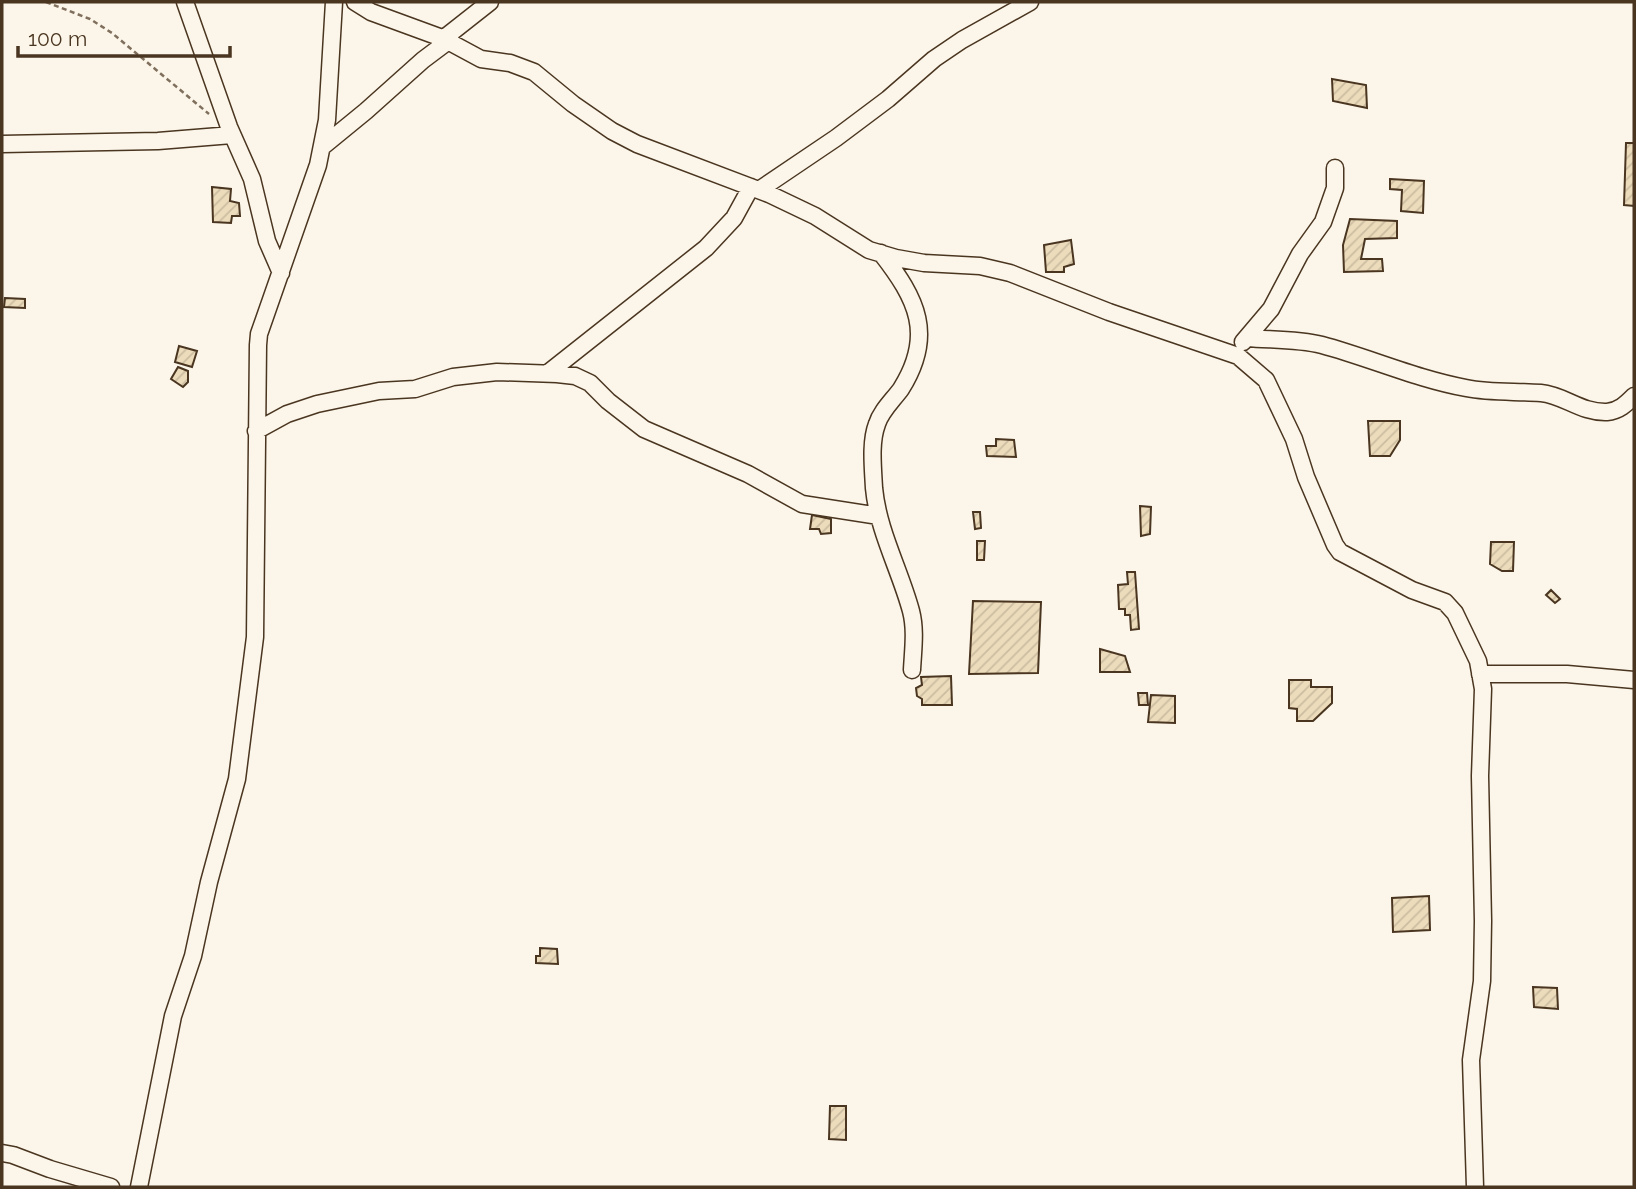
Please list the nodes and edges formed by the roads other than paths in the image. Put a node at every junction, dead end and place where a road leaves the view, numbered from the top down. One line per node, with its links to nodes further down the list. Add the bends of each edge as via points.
1 (185, 2): 7 (street)
2 (334, 2): 9 (street, via 327,120)
3 (355, 2): 6 (street)
4 (490, 2): 6 (street)
5 (1030, 2): 11 (street, via 953,46 836,138)
6 (445, 40): 9 (street); 11 (street, via 481,60 534,72 573,104 637,144)
7 (230, 131): 8 (street, via 158,141); 13 (street, via 252,179 267,242)
8 (2, 144)
9 (321, 147): 13 (street)
10 (1335, 168): 14 (street, via 1335,188 1323,222 1271,309)
11 (755, 188): 12 (street); 16 (street, via 706,248)
12 (881, 253): 15 (street, via 1010,273); 19 (street, via 911,296 919,344 901,388 875,428 874,489)
13 (281, 273): 18 (street, via 259,334)
14 (1247, 338): 15 (street); 17 (street, via 1320,345 1463,388 1542,393 1593,411 1621,408)
15 (1232, 353): 21 (street, via 1266,380 1340,552 1445,602 1465,631)
16 (548, 373): 18 (street, via 497,372 440,380 422,388 367,393 287,414); 19 (street, via 590,383 644,429 748,474 803,504)
17 (1634, 396)
18 (256, 431): 25 (street, via 255,637 237,779 193,956 173,1016)
19 (879, 516): 20 (street, via 911,613)
20 (912, 670)
21 (1480, 674): 22 (street); 26 (street, via 1483,969 1471,1059)
22 (1634, 680)
23 (2, 1153): 24 (street)
24 (111, 1187)
25 (139, 1187)
26 (1475, 1187)

